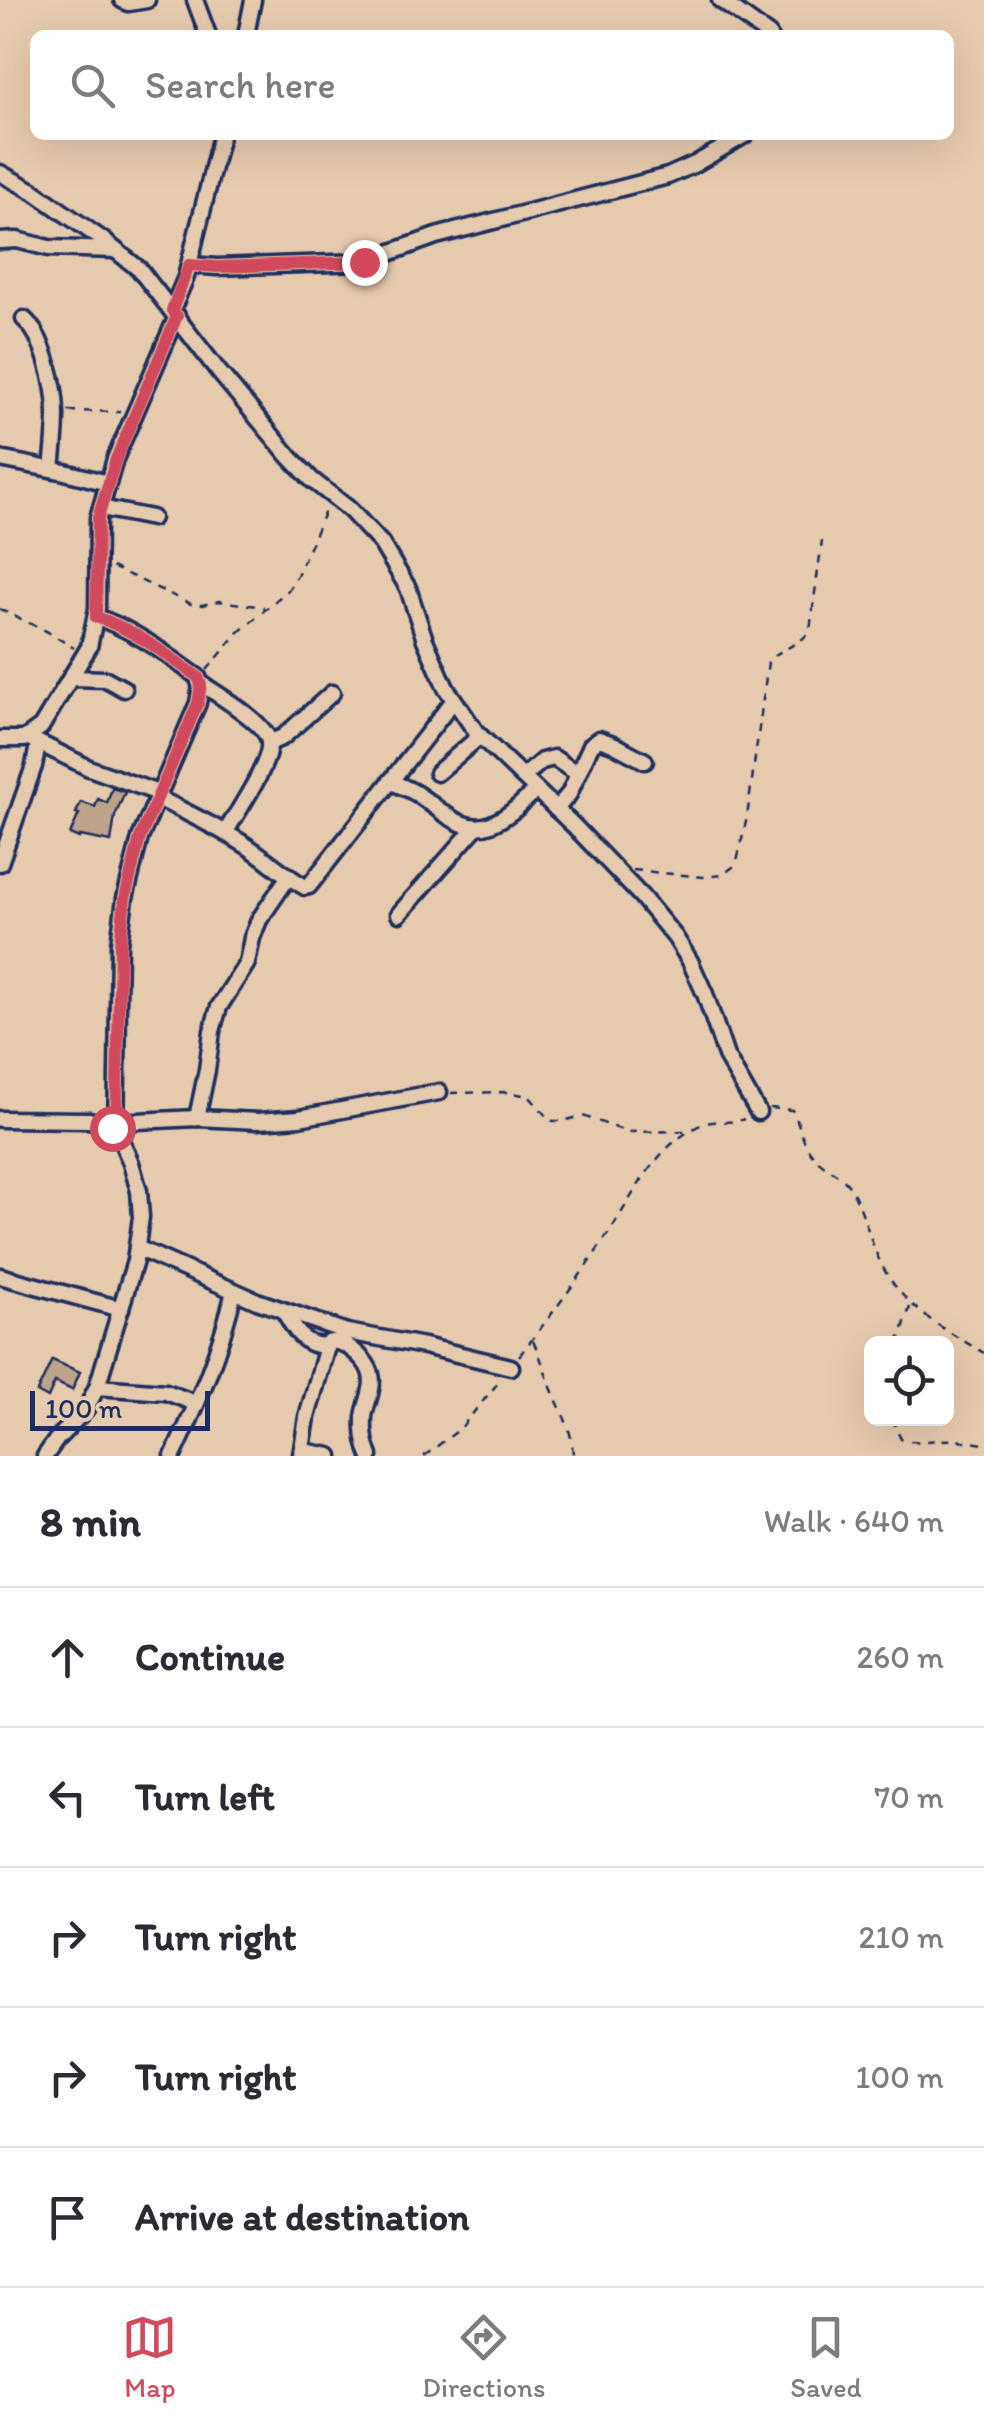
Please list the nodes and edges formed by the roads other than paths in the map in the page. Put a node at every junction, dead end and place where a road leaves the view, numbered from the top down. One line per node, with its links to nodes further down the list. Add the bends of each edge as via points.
1 (122, 0): 2 (street)
2 (147, 0)
3 (195, 0): 6 (street)
4 (253, 0): 7 (street)
5 (720, 0): 8 (street)
6 (206, 30)
7 (247, 30)
8 (762, 30)
9 (220, 140): 14 (street)
10 (736, 140): 14 (street, via 668,176 436,236 364,262)
11 (0, 173): 13 (street)
12 (0, 241): 13 (street)
13 (115, 250): 15 (street)
14 (189, 265): 15 (street)
15 (174, 313): 19 (street); 27 (street, via 264,428 367,527 393,562)
16 (24, 319): 18 (street, via 39,339 51,381)
17 (0, 459): 18 (street)
18 (52, 469): 19 (street)
19 (108, 483): 20 (street)
20 (101, 508): 21 (street); 22 (street)
21 (152, 518)
22 (96, 617): 23 (street); 24 (street, via 146,639)
23 (71, 678): 25 (street, via 106,678); 30 (street)
24 (198, 679): 31 (street, via 264,730); 38 (street, via 198,703)
25 (124, 688)
26 (332, 693): 31 (street)
27 (454, 700): 28 (street); 36 (street)
28 (480, 736): 33 (street); 35 (street)
29 (0, 740): 30 (street)
30 (32, 740): 38 (street); 42 (street, via 34,766)
31 (269, 744): 41 (street)
32 (644, 760): 34 (street, via 599,739)
33 (437, 773)
34 (578, 774): 35 (street, via 554,758); 39 (street)
35 (523, 776): 37 (street)
36 (391, 782): 40 (street); 43 (street, via 314,883 305,887)
37 (536, 790): 39 (street); 40 (street, via 504,817)
38 (158, 795): 41 (street); 49 (street, via 125,898)
39 (556, 809): 46 (street, via 675,937)
40 (476, 827): 44 (street)
41 (225, 832): 43 (street)
42 (0, 863)
43 (289, 876): 47 (street, via 219,1007)
44 (399, 914)
45 (439, 1092): 47 (street, via 299,1118)
46 (758, 1112)
47 (197, 1118): 49 (street)
48 (0, 1119): 49 (street, via 89,1120)
49 (117, 1128): 50 (street, via 139,1191)
50 (137, 1248): 52 (street); 53 (street)
51 (0, 1276): 53 (street)
52 (234, 1291): 54 (street); 58 (street)
53 (121, 1309): 57 (street)
54 (284, 1311): 55 (street, via 310,1342); 56 (street, via 347,1332)
55 (328, 1344): 61 (street); 63 (street, via 342,1343 368,1367 364,1440)
56 (511, 1367)
57 (97, 1387): 58 (street, via 166,1392); 59 (street)
58 (195, 1403): 60 (street)
59 (46, 1456)
60 (173, 1456)
61 (301, 1456): 62 (street)
62 (330, 1456)
63 (370, 1456)

